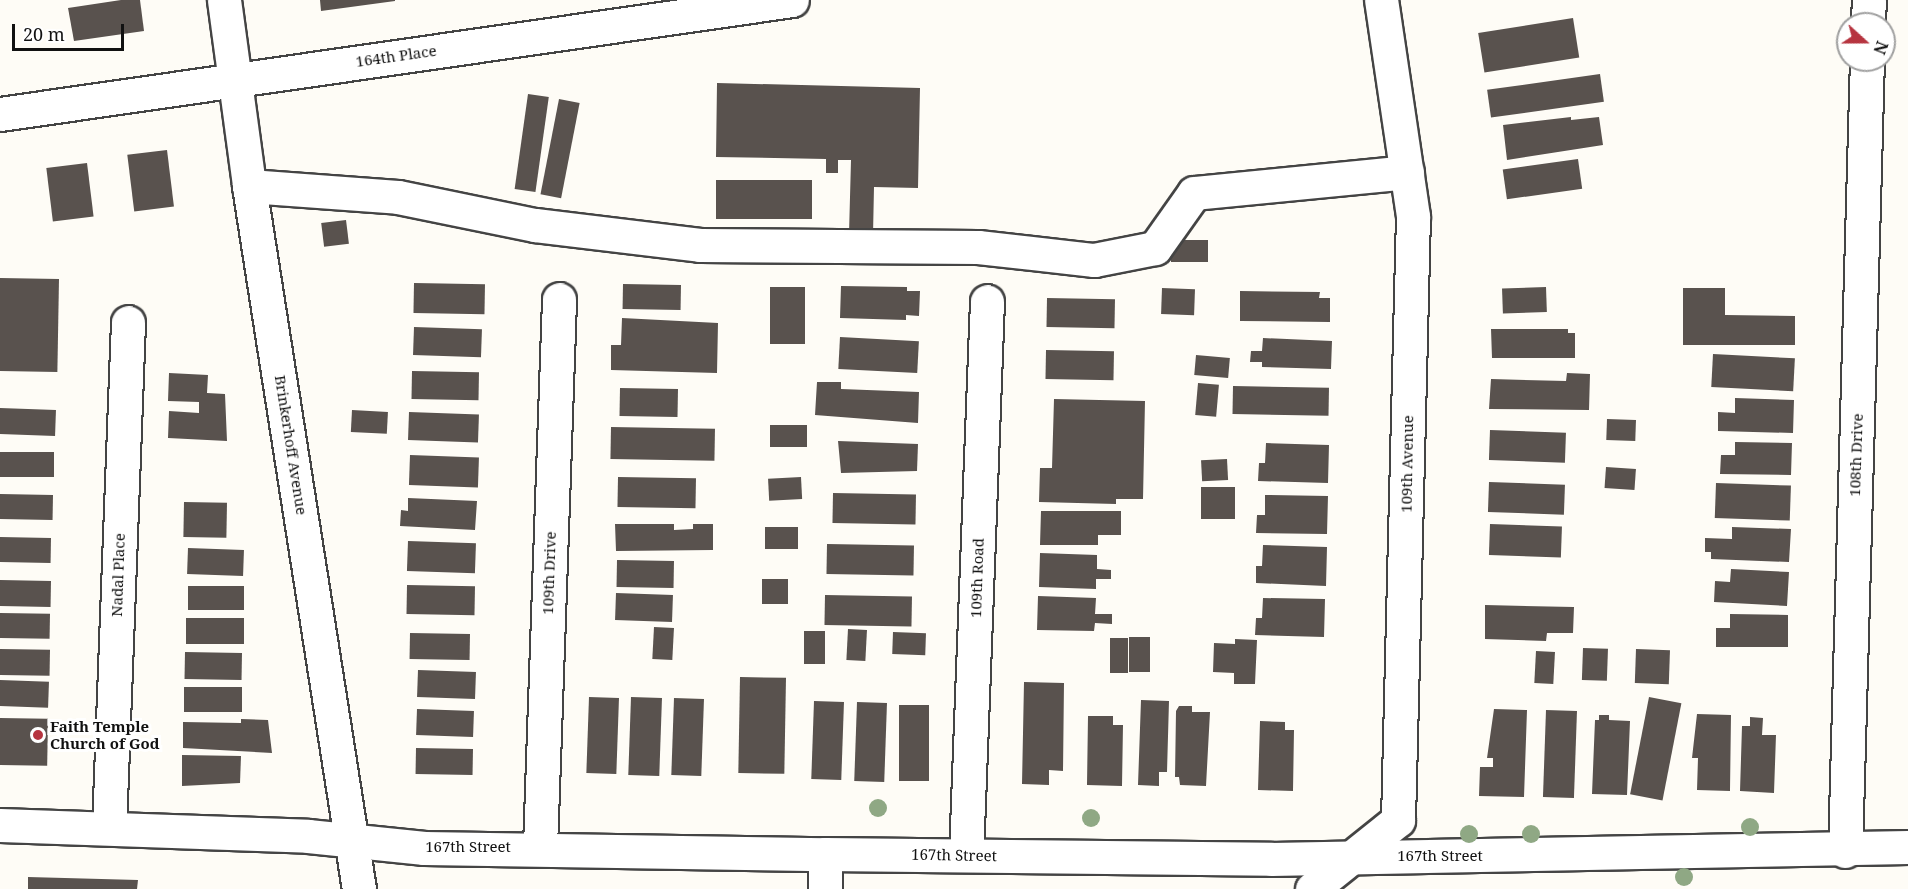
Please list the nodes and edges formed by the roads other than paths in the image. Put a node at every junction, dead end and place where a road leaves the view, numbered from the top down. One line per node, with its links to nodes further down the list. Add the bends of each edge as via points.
1 (224, 0): 5 (street, Brinkerhoff Avenue)
2 (792, 0): 5 (street, 164th Place)
3 (1381, 0): 7 (street, 109th Avenue)
4 (1867, 72): 17 (street, 108th Drive)
5 (234, 79): 6 (street, 164th Place); 8 (street, Brinkerhoff Avenue)
6 (0, 114)
7 (1407, 172): 8 (street, via 1194,193 1155,248 1094,260 978,247 700,245 536,225 398,197); 20 (street, 109th Avenue, via 1413,216 1398,820)
8 (249, 186): 14 (street, Brinkerhoff Avenue)
9 (559, 299): 15 (street, 109th Drive)
10 (987, 301): 19 (street, 109th Road)
11 (128, 322): 13 (street, Nadal Place)
12 (0, 825): 13 (street, 167th Street)
13 (109, 828): 14 (street, 167th Street)
14 (352, 840): 15 (street, 167th Street, via 415,847); 21 (street, Brinkerhoff Avenue)
15 (540, 847): 18 (street, 167th Street)
16 (1908, 847): 17 (street, 167th Street)
17 (1845, 851): 20 (street, 167th Street)
18 (825, 854): 19 (street, 167th Street); 22 (street)
19 (966, 855): 20 (street, 167th Street, via 1270,859)
20 (1349, 856): 23 (street, 109th Avenue)
21 (359, 889)
22 (825, 889)
23 (1312, 889)

